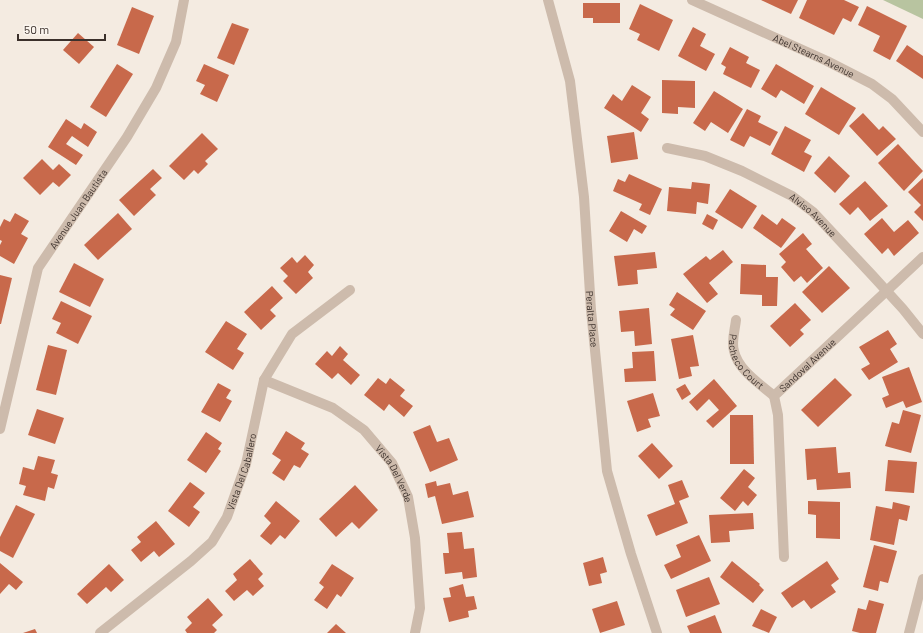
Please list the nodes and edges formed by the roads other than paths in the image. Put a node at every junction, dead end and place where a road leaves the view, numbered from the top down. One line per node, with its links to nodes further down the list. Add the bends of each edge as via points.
1 (184, 0): 13 (street, Avenue Juan Bautista, via 176,42 156,88 127,137 38,268)
2 (548, 0): 18 (street, Peralta Place, via 571,89 584,197 591,310 607,471)
3 (692, 0): 4 (street, Abel Stearns Avenue, via 872,84 892,99)
4 (923, 132)
5 (667, 148): 8 (street, Alviso Avenue, via 706,156 792,196 813,212)
6 (923, 257): 8 (street, Sandoval Avenue)
7 (350, 290): 11 (street, Vista Del Caballero, via 292,334)
8 (887, 291): 10 (street, Alviso Avenue); 12 (street, Sandoval Avenue)
9 (736, 320): 12 (street, Pacheco Court, via 733,341 737,361)
10 (923, 334)
11 (264, 380): 16 (street, Vista Del Caballero, via 246,464 227,517 212,542); 17 (street, Vista Del Verde, via 333,408 364,430 392,463 408,497 415,538 420,608)
12 (774, 396): 14 (street, Sandoval Avenue, via 778,415)
13 (0, 429)
14 (784, 557)
15 (923, 579): 19 (street)
16 (100, 633)
17 (415, 633)
18 (657, 633)
19 (909, 633)

